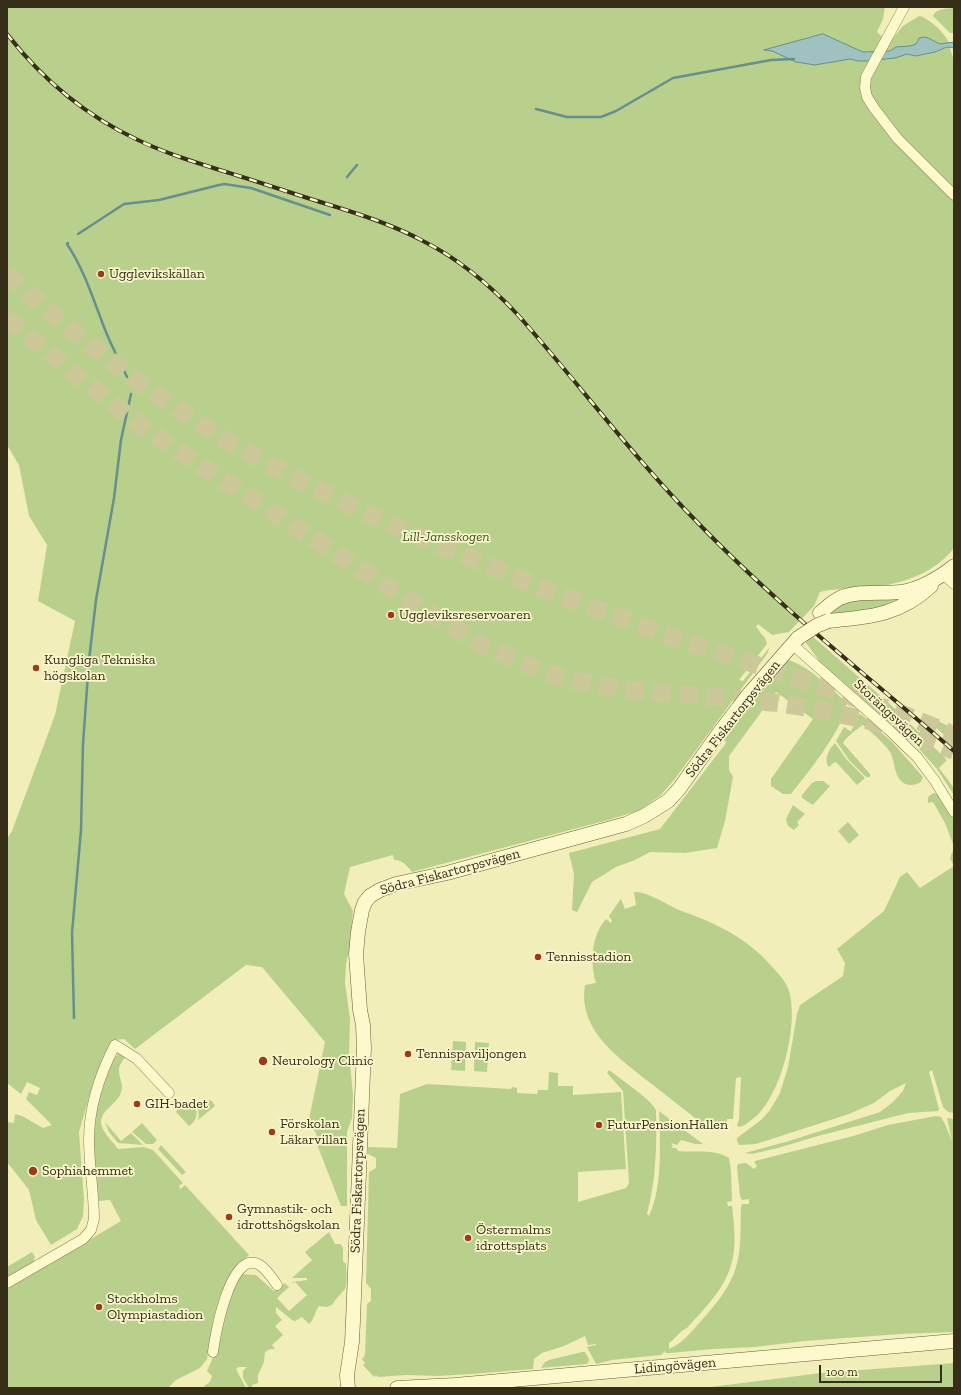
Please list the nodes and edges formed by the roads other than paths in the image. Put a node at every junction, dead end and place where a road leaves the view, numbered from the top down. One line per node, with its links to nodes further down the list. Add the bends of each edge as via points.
1 (904, 7): 2 (street, via 866,78 867,97 897,138)
2 (954, 195)
3 (947, 576): 4 (street, via 917,598 879,615); 4 (street, via 902,592 840,598)
4 (824, 617): 5 (street, via 802,630)
5 (796, 641): 6 (street, Storängsvägen, via 916,756); 13 (street, Södra Fiskartorpsvägen, via 749,694 679,789 668,801 644,816 626,824 396,884 380,890 365,902 356,954 364,1048)
6 (954, 812)
7 (169, 1093): 8 (street, via 137,1059 115,1046 100,1079 91,1116 89,1138 94,1219 91,1230 82,1239)
8 (7, 1283)
9 (277, 1284): 12 (street, via 259,1264 244,1265 237,1272 220,1313)
10 (954, 1341): 14 (street, Lidingövägen)
11 (954, 1348): 15 (street, Lidingövägen)
12 (212, 1352)
13 (348, 1388)
14 (397, 1388)
15 (495, 1388)

